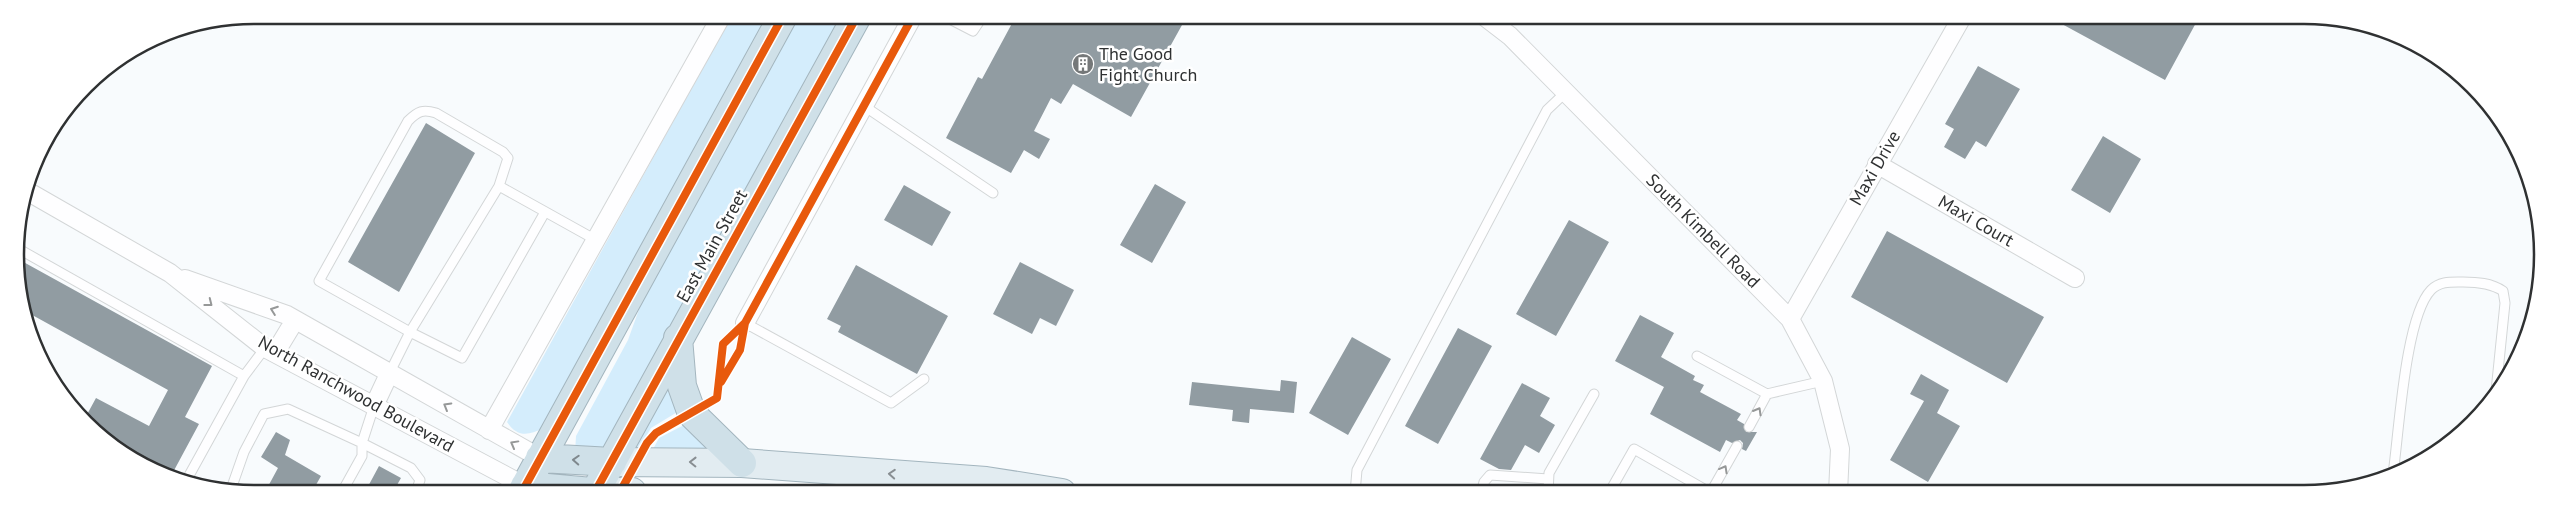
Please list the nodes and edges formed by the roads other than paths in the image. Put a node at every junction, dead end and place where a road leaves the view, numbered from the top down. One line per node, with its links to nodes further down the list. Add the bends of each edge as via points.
1 (718, 24): 16 (street)
2 (779, 24): 39 (highway)
3 (853, 24): 24 (highway, East Main Street)
4 (909, 24): 10 (street)
5 (959, 24): 6 (lane, via 973,31)
6 (977, 24)
7 (1494, 24): 9 (street, South Kimbell Road)
8 (1958, 24): 11 (street, Maxi Drive)
9 (1566, 92): 20 (street, South Kimbell Road); 52 (lane, via 1547,110 1361,461)
10 (864, 106): 13 (lane); 22 (street)
11 (1877, 164): 19 (street, Maxi Court); 20 (street, Maxi Drive)
12 (498, 186): 15 (lane); 23 (lane); 23 (lane, via 508,158 503,152 424,109 408,121 319,281)
13 (993, 193)
14 (32, 194): 18 (street, North Ranchwood Boulevard)
15 (545, 212): 16 (lane); 23 (lane, via 462,358)
16 (596, 240): 36 (street)
17 (24, 252): 28 (lane)
18 (170, 273): 21 (street, North Ranchwood Boulevard, one-way to 18); 25 (street, North Ranchwood Boulevard, one-way to 25)
19 (2075, 278)
20 (1790, 319): 31 (street, South Kimbell Road)
21 (295, 320): 25 (street); 27 (street, North Ranchwood Boulevard)
22 (745, 323): 29 (lane, via 891,403)
23 (410, 332): 27 (lane)
24 (678, 338): 40 (highway, East Main Street); 41 (highway, via 682,386 692,414)
25 (270, 351): 28 (lane); 34 (street, North Ranchwood Boulevard)
26 (1697, 356): 33 (lane)
27 (389, 374): 34 (street); 36 (street, North Ranchwood Boulevard, one-way to 27)
28 (244, 376): 43 (lane)
29 (924, 379)
30 (2497, 379): 42 (lane, via 2505,304 2503,291 2477,282 2441,282 2422,302 2418,313 2405,376)
31 (1823, 381): 33 (lane); 58 (street, South Kimbell Road, via 1840,449)
32 (1594, 394): 44 (lane)
33 (1767, 394): 35 (lane, one-way to 33)
34 (374, 406): 37 (lane); 48 (street, North Ranchwood Boulevard)
35 (1749, 427)
36 (489, 430): 39 (street, North Ranchwood Boulevard, one-way to 36)
37 (362, 443): 45 (lane, via 288,409 264,414 244,452); 46 (lane, via 362,456); 47 (lane, via 416,472 420,480)
38 (1737, 446): 57 (lane, one-way to 38)
39 (540, 458): 40 (highway, one-way to 39); 49 (highway)
40 (612, 462): 41 (main road, one-way to 40); 50 (highway, East Main Street)
41 (742, 463): 51 (main road, one-way to 41, via 986,480)
42 (2394, 467)
43 (189, 475)
44 (1548, 479): 53 (lane, via 1490,475); 54 (lane)
45 (233, 484)
46 (346, 485)
47 (418, 485)
48 (516, 485)
49 (525, 485)
50 (598, 485)
51 (1015, 485)
52 (1356, 485)
53 (1483, 485)
54 (1548, 485)
55 (1614, 485): 56 (lane, via 1634,449)
56 (1697, 485)
57 (1715, 485)
58 (1838, 485)

